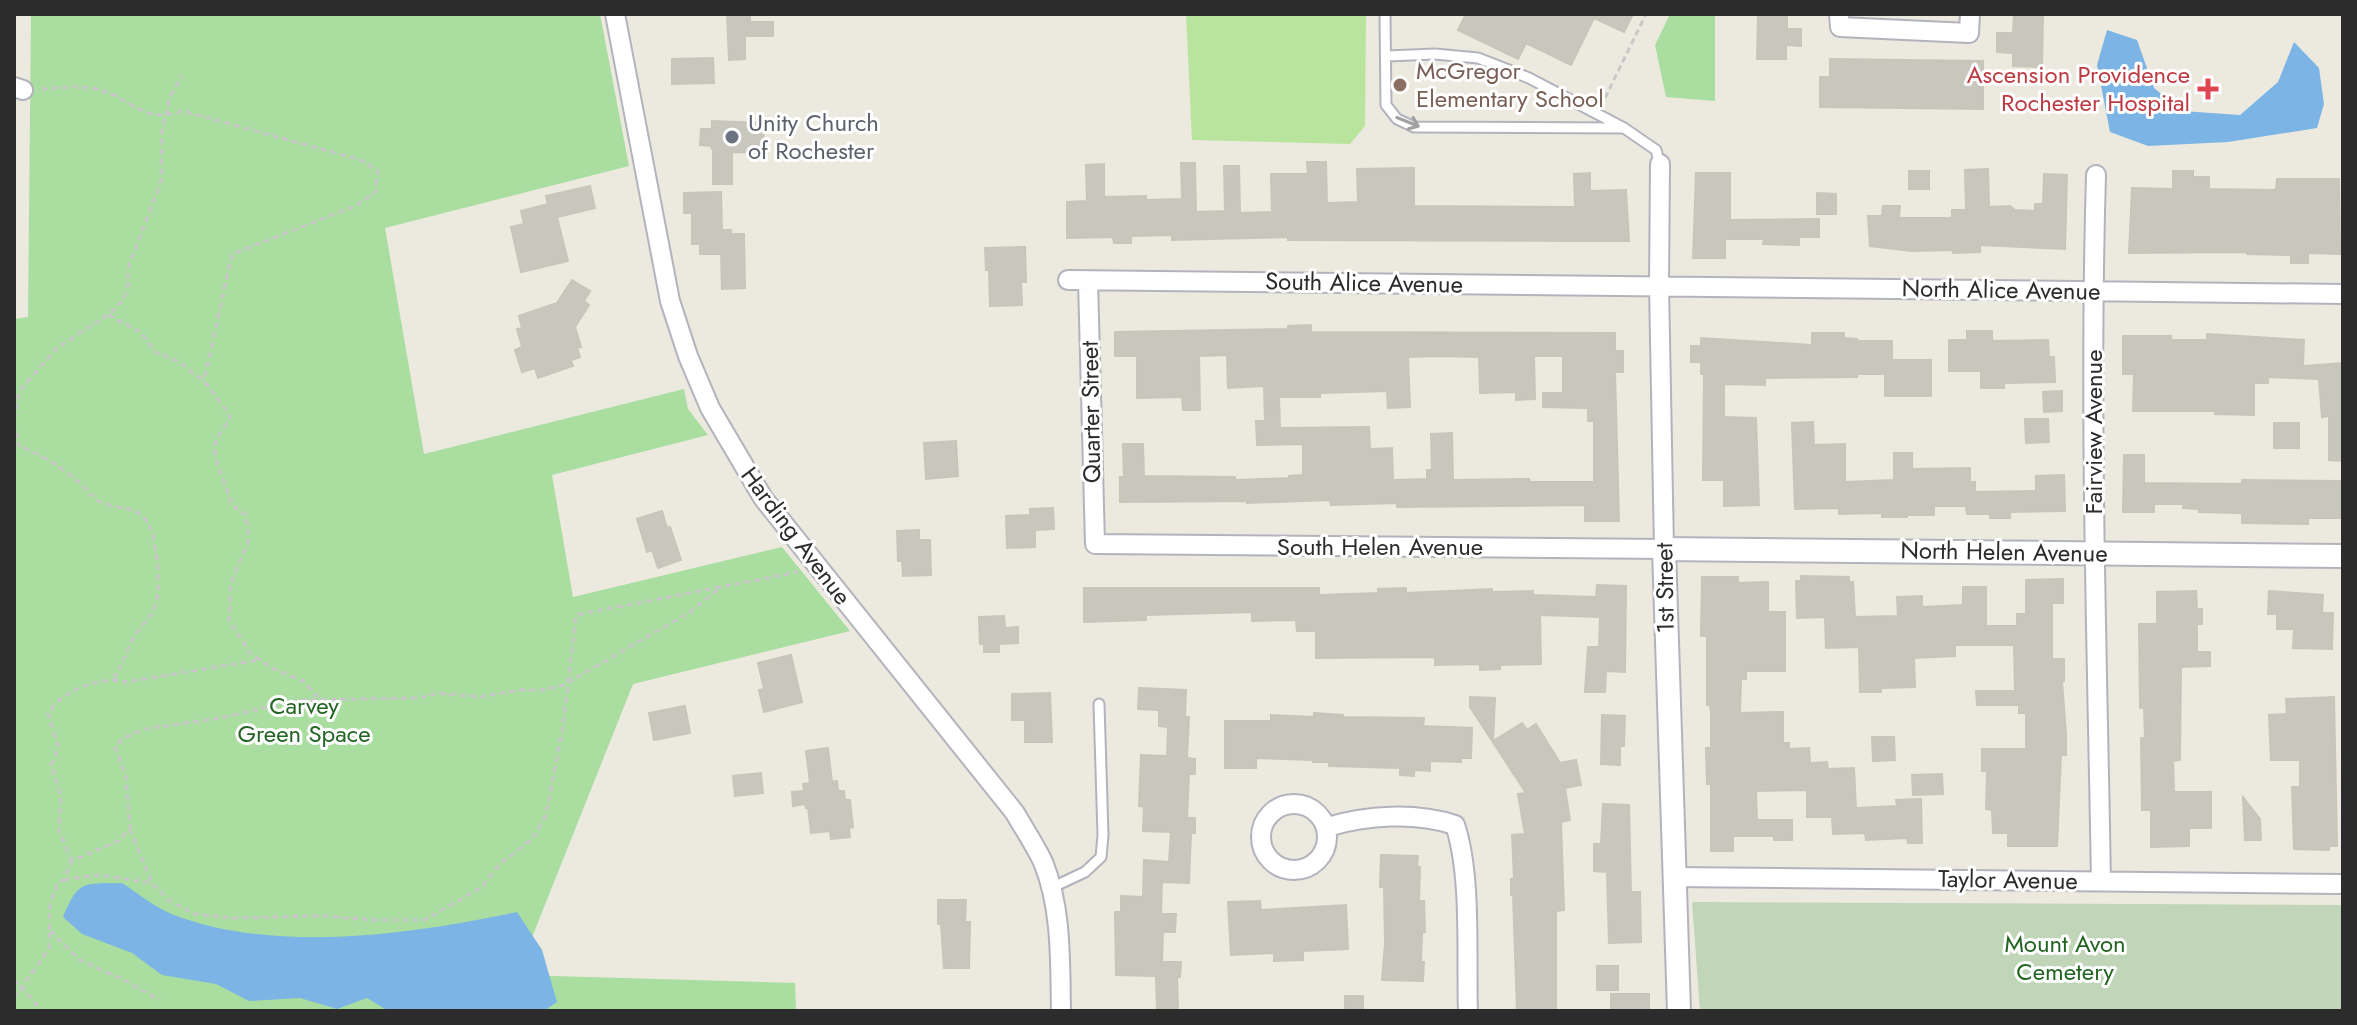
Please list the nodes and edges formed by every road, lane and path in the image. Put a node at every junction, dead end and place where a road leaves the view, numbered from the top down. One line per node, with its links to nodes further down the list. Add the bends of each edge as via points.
1 (615, 14): 26 (street, Harding Avenue, via 664,271 688,356 737,456)
2 (1385, 14): 6 (lane)
3 (1646, 14): 9 (path)
4 (1839, 14): 5 (street, via 1840,27 1969,33)
5 (1970, 14)
6 (1387, 56): 11 (lane, via 1478,58 1529,78); 11 (lane, one-way to 11, via 1386,105 1397,119 1414,127)
7 (182, 76): 10 (path)
8 (18, 88): 10 (path, via 102,91 149,115)
9 (1605, 98)
10 (165, 116): 19 (path, via 161,182 128,268 123,300); 20 (path, via 183,111 361,160 378,171 375,193 353,207 232,254)
11 (1624, 128): 12 (lane, via 1656,150)
12 (1660, 164): 16 (street, 1st Street)
13 (2096, 175): 17 (street, Fairview Avenue)
14 (1068, 280): 15 (street, South Alice Avenue)
15 (1088, 281): 16 (street, South Alice Avenue); 22 (street, Quarter Street)
16 (1659, 286): 17 (street, North Alice Avenue); 23 (street, 1st Street)
17 (2093, 291): 18 (street, North Alice Avenue); 24 (street, Fairview Avenue)
18 (2343, 294)
19 (108, 315): 20 (path, via 141,332 155,352); 21 (path, via 58,347 20,390)
20 (204, 381): 28 (path, via 230,418 216,441 214,457 231,504 246,515 248,526 249,539 231,583 229,620)
21 (14, 420): 29 (path, via 19,446 55,465 95,499 137,512 152,531 156,601)
22 (1095, 544): 23 (street, South Helen Avenue)
23 (1664, 549): 24 (street, North Helen Avenue); 36 (street, 1st Street)
24 (2094, 553): 25 (street, North Helen Avenue); 38 (street, Fairview Avenue)
25 (2343, 556)
26 (817, 568): 27 (path); 41 (street, Harding Avenue, via 1015,813)
27 (723, 586): 30 (path, via 690,612); 30 (path, via 576,615)
28 (260, 660): 29 (path, via 126,682); 31 (path, via 303,681)
29 (113, 679): 35 (path, via 56,700 48,714 59,748 51,765 61,796 59,831)
30 (569, 681): 31 (path, via 542,690 479,697 438,693); 39 (path, via 546,815 533,838 500,864 481,888 424,920 194,914 168,900)
31 (321, 700): 34 (path, via 144,729 124,738 115,746 126,777)
32 (1099, 704): 41 (lane, via 1101,857 1085,872)
33 (1327, 827): 49 (street, via 1358,818 1432,818 1455,825 1464,873)
34 (130, 829): 35 (path, via 118,841); 39 (path)
35 (72, 861): 37 (path)
36 (1673, 877): 38 (street, Taylor Avenue); 50 (street, 1st Street)
37 (63, 880): 39 (path, via 98,875); 42 (path, via 50,904)
38 (2101, 881): 40 (street, Taylor Avenue)
39 (152, 883)
40 (2343, 884)
41 (1051, 888): 48 (street, Harding Avenue)
42 (50, 931): 44 (path, via 49,949); 46 (path, via 80,960)
43 (14, 979): 44 (path)
44 (21, 987): 45 (path); 47 (path)
45 (14, 998)
46 (160, 1000)
47 (42, 1011)
48 (1061, 1011)
49 (1468, 1011)
50 (1679, 1011)

